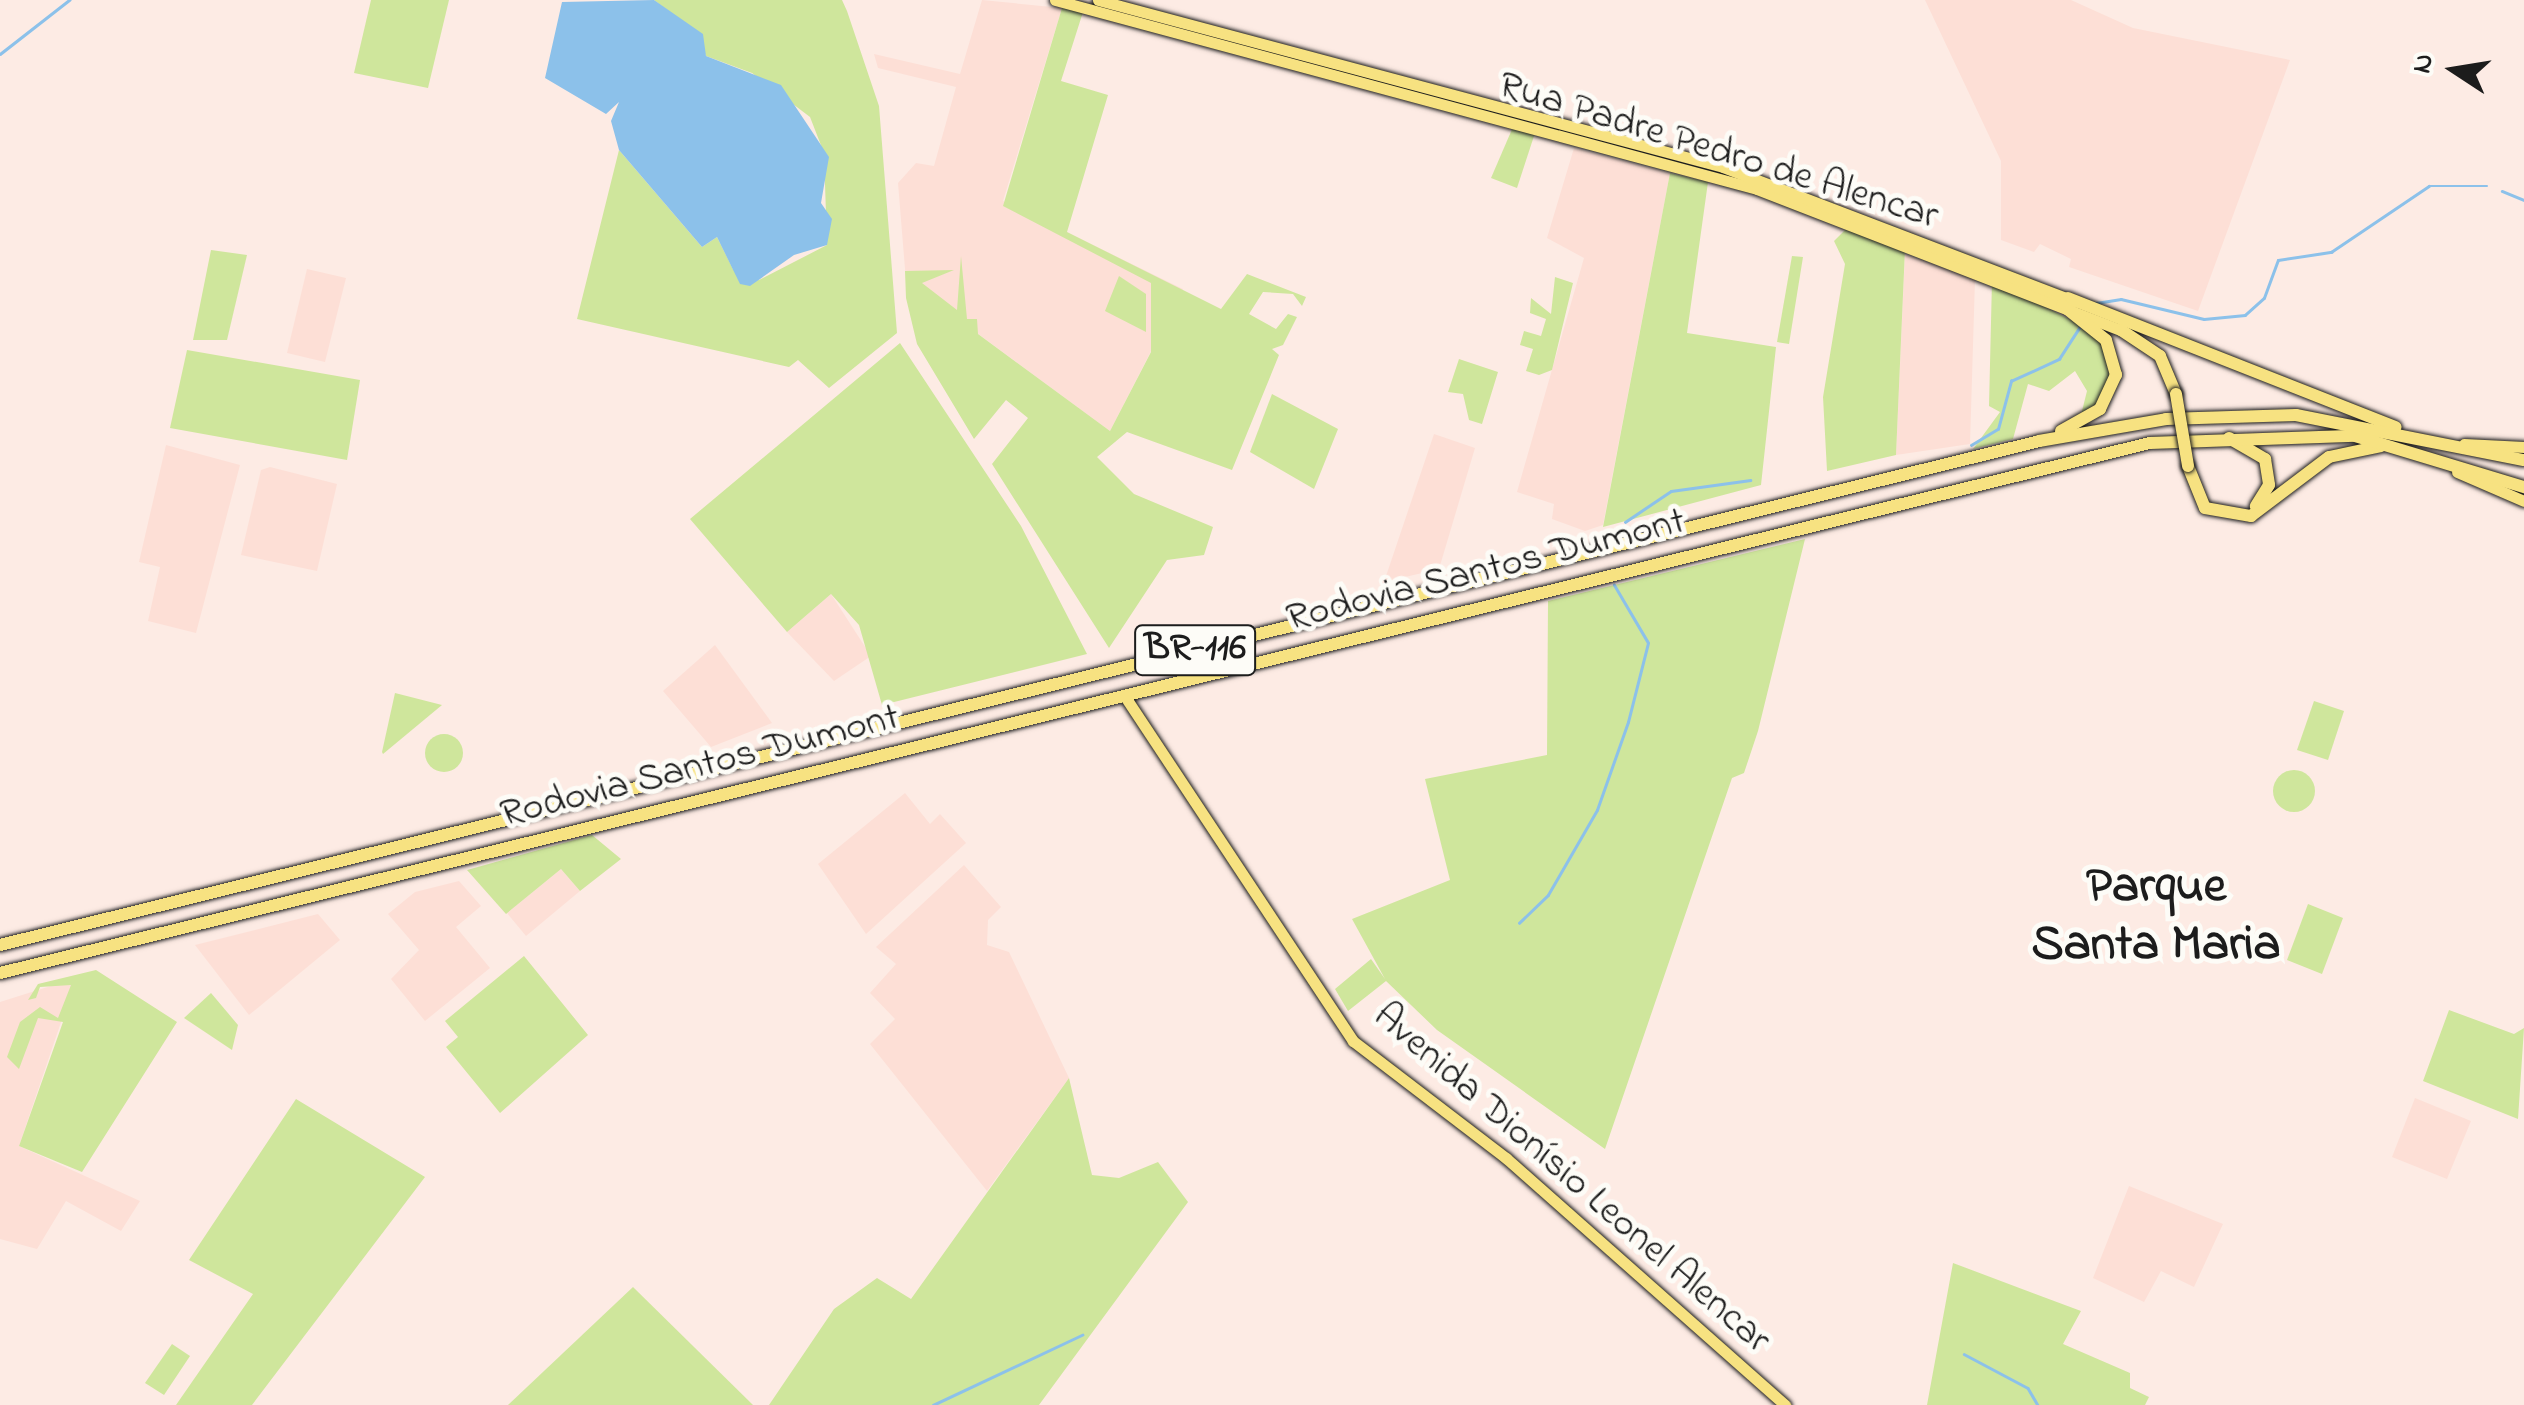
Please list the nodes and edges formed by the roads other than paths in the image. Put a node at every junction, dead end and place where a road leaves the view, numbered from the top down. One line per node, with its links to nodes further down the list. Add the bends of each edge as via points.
1 (1055, 0): 3 (main road, Rua Padre Pedro de Alencar)
2 (1098, 0): 3 (main road, Rua Padre Pedro de Alencar)
3 (1346, 70): 4 (main road, Rua Padre Pedro de Alencar, via 1722,172)
4 (2065, 302): 5 (main road, Rua Padre Pedro de Alencar); 6 (highway); 8 (highway, via 2106,340 2116,376 2095,414)
5 (2121, 330): 16 (highway, bridge, via 2160,356 2176,394 2188,466 2206,508)
6 (2398, 428): 8 (highway, Rodovia Santos Dumont / BR-116, via 2266,414); 10 (highway, Rodovia Santos Dumont / BR-116)
7 (2220, 435): 9 (highway, Rodovia Santos Dumont / BR-116); 16 (highway, via 2252,445 2268,466 2266,493); 17 (highway, Rodovia Santos Dumont / BR-116, via 2106,452)
8 (2039, 441): 18 (highway, Rodovia Santos Dumont / BR-116)
9 (2387, 442): 12 (highway, Rodovia Santos Dumont / BR-116); 16 (highway, via 2329,457)
10 (2464, 444): 11 (main road, BR-116); 13 (highway, Rodovia Santos Dumont / BR-116)
11 (2524, 446)
12 (2429, 453): 14 (highway, Rodovia Santos Dumont / BR-116); 15 (main road, BR-116)
13 (2524, 460)
14 (2524, 488)
15 (2524, 501)
16 (2242, 516)
17 (1124, 695): 19 (highway, Rodovia Santos Dumont / BR-116); 20 (main road, Avenida Dionísio Leonel Alencar, via 1353,1041 1506,1158)
18 (0, 945)
19 (0, 973)
20 (1785, 1405)

